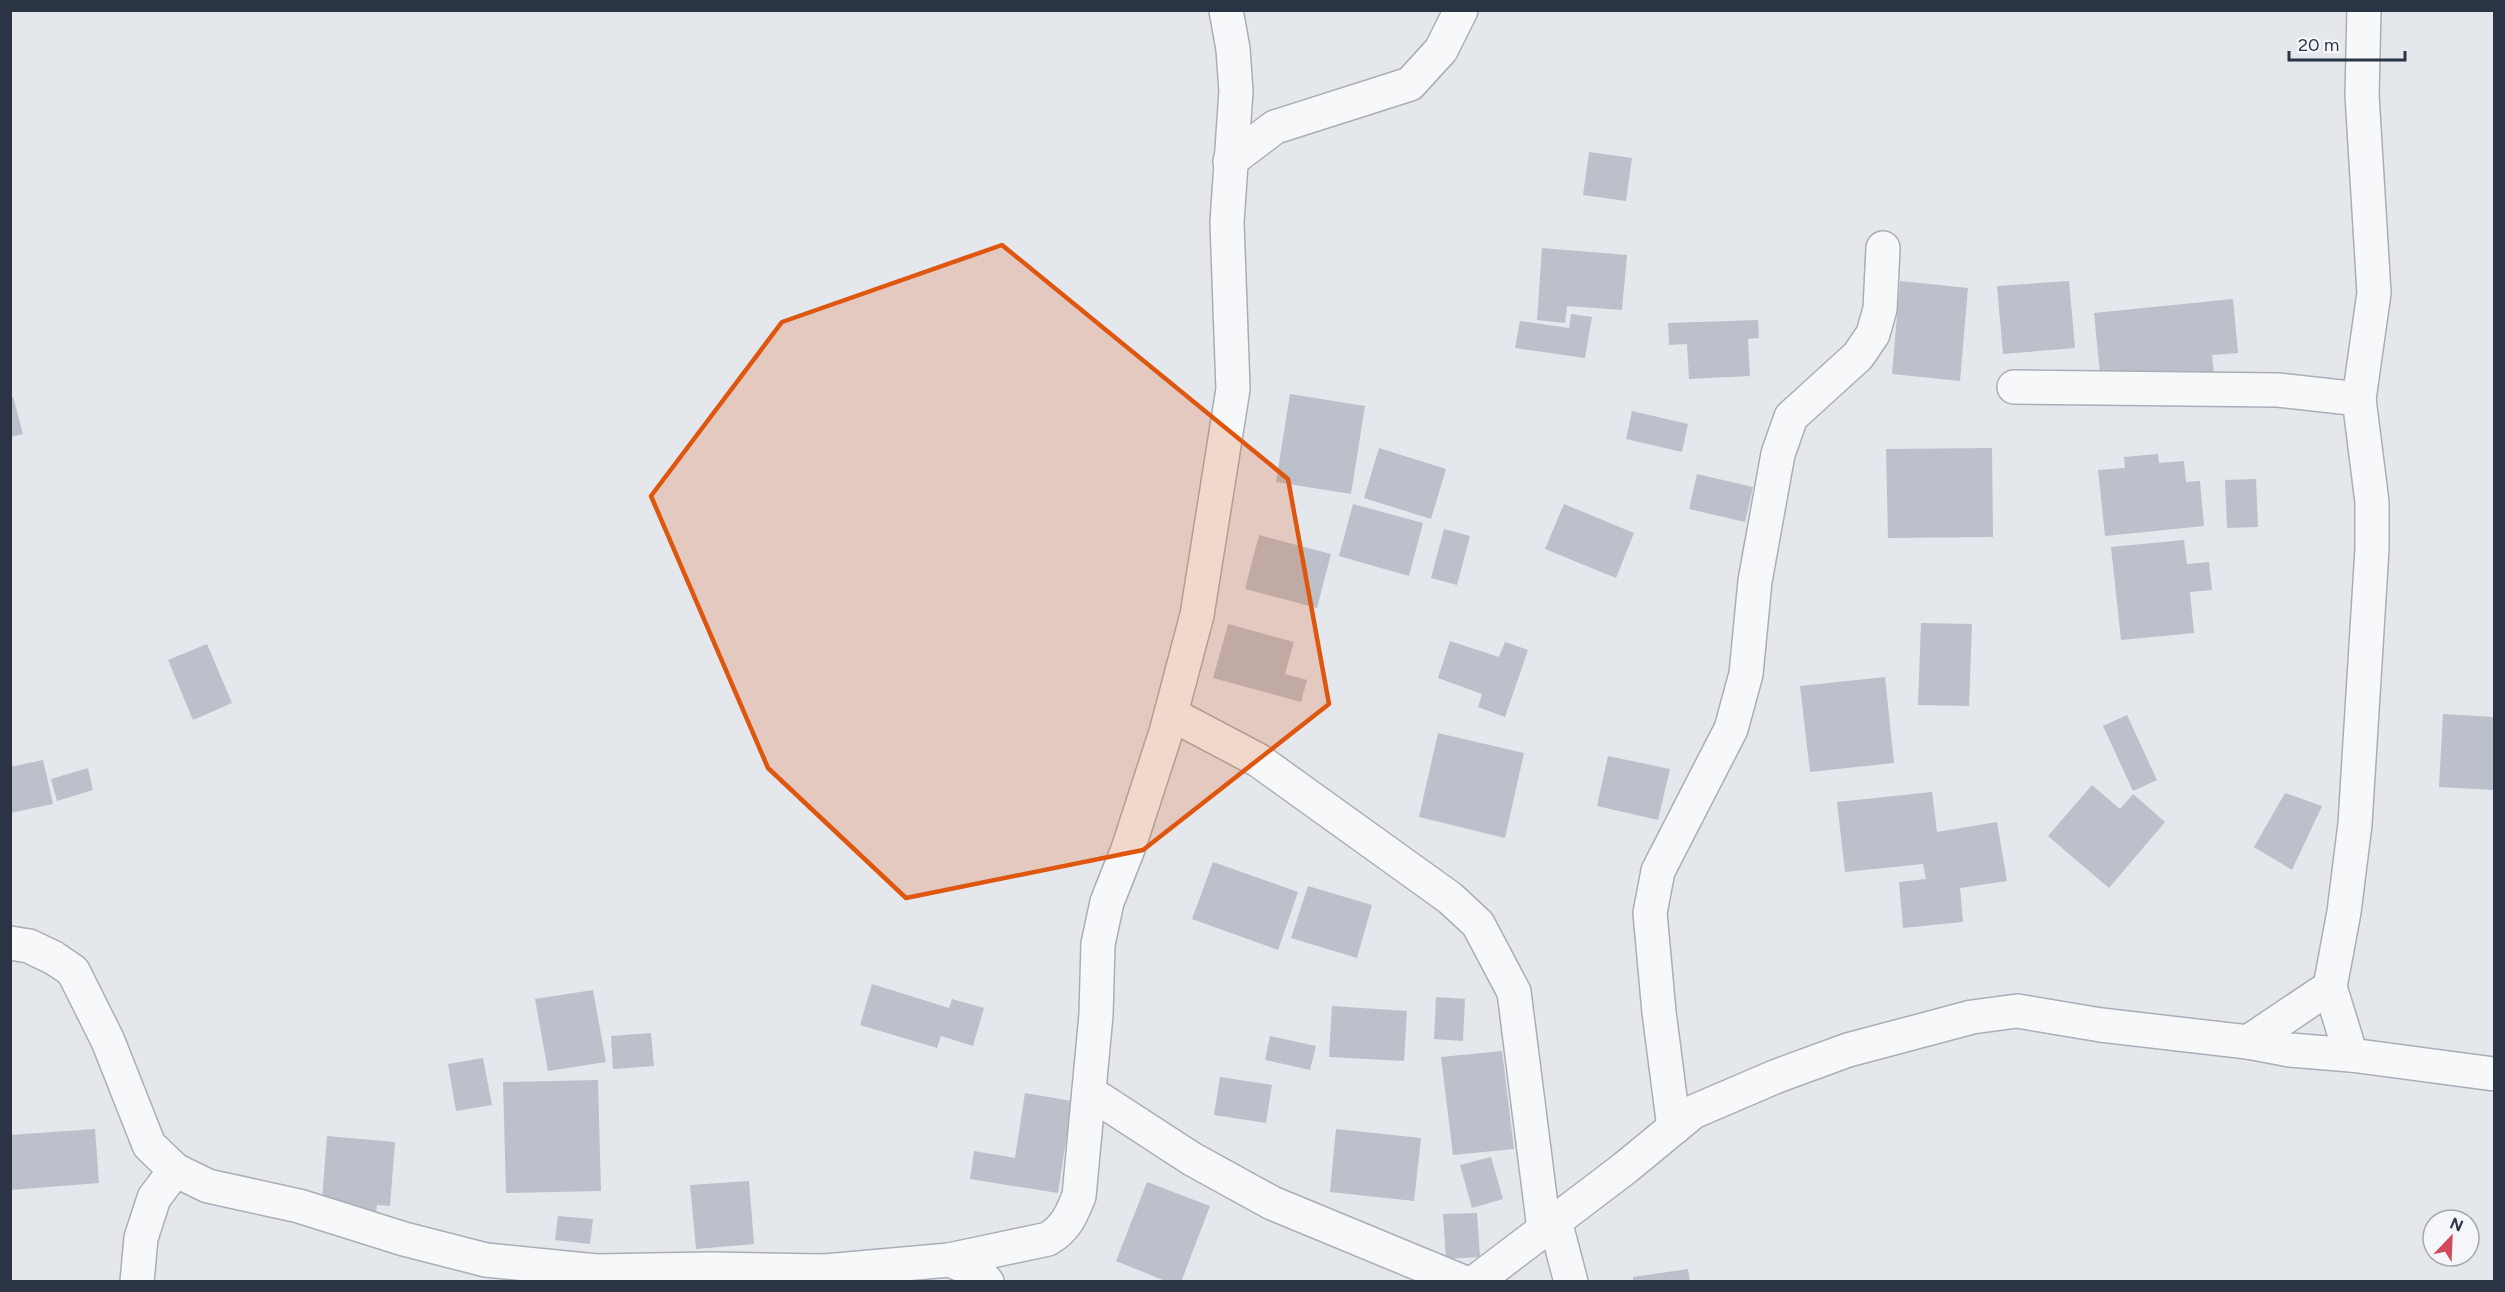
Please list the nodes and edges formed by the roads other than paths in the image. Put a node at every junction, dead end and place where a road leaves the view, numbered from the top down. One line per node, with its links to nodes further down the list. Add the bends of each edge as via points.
1 (1226, 10): 4 (street, via 1236,91)
2 (1461, 10): 4 (street, via 1441,50 1410,84 1275,128)
3 (2364, 10): 7 (street, via 2362,95 2374,293)
4 (1230, 161): 8 (street, via 1227,222 1233,389 1197,615)
5 (1883, 248): 15 (street, via 1880,309 1873,334 1858,356 1791,417 1781,445 1755,581 1746,674 1731,729 1658,871 1650,913)
6 (2014, 387): 7 (street, via 2278,390)
7 (2359, 399): 10 (street, via 2372,502 2372,549 2355,824)
8 (1171, 714): 14 (street, via 1107,902 1098,944); 17 (street, via 1258,760 1450,898 1478,924 1514,992)
9 (10, 943): 16 (street, via 29,946 73,971 108,1041 149,1145)
10 (2330, 987): 11 (street); 12 (street)
11 (2248, 1042): 12 (street); 15 (street, via 2017,1011 1972,1017 1848,1050 1777,1076 1693,1112)
12 (2351, 1055): 13 (street)
13 (2494, 1074)
14 (1089, 1092): 18 (street, via 1079,1196 1062,1230 1048,1239); 21 (street, via 1192,1159 1272,1203)
15 (1674, 1128): 17 (street)
16 (175, 1170): 18 (street, via 208,1186 299,1206 486,1260 596,1271 825,1271); 19 (street, via 154,1198 141,1238)
17 (1550, 1225): 22 (street); 23 (street)
18 (949, 1260): 20 (street, via 977,1271)
19 (137, 1281)
20 (987, 1281)
21 (1463, 1281)
22 (1475, 1281)
23 (1571, 1281)

